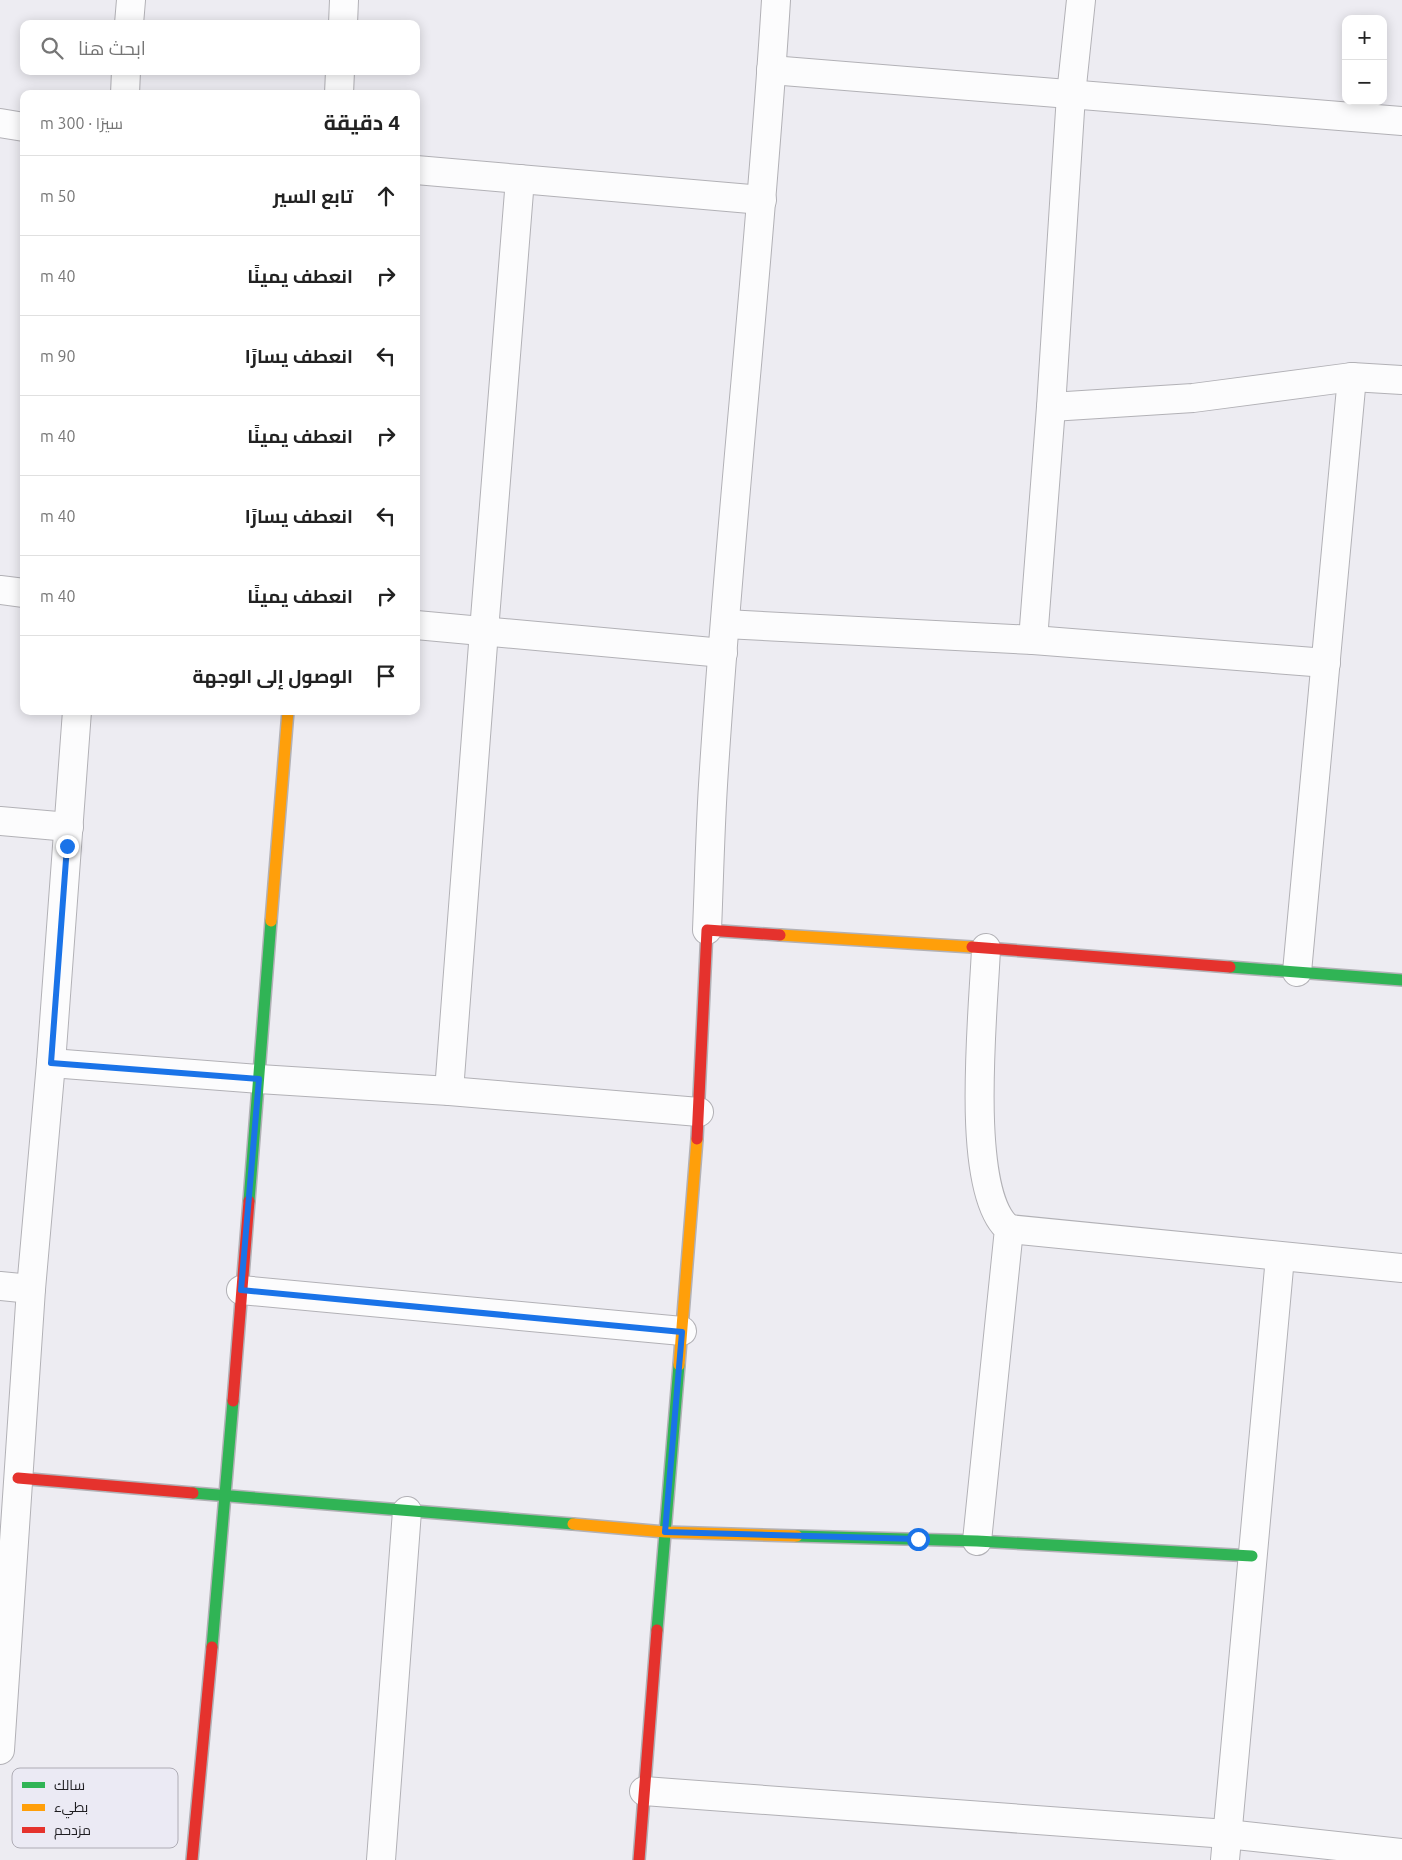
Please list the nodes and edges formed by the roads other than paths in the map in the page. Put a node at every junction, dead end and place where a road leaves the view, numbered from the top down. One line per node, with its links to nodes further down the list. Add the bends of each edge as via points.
1 (131, 0): 5 (street)
2 (344, 0): 6 (street)
3 (776, 0): 7 (street)
4 (1081, 0): 12 (street)
5 (129, 20)
6 (343, 20)
7 (771, 70): 12 (street); 18 (street)
8 (126, 75): 10 (street)
9 (340, 75): 11 (street)
10 (125, 90)
11 (339, 90)
12 (1070, 95): 13 (street); 21 (street)
13 (1402, 121)
14 (0, 123): 15 (street)
15 (20, 126)
16 (420, 170): 17 (street)
17 (520, 179): 18 (street); 26 (street)
18 (762, 200): 24 (street)
19 (1352, 377): 20 (street); 21 (street, via 1193,398); 29 (street)
20 (1402, 380)
21 (1051, 407): 27 (street)
22 (0, 590): 23 (street)
23 (20, 592)
24 (725, 624): 27 (street); 28 (street)
25 (420, 625): 26 (street)
26 (484, 631): 28 (street); 40 (street)
27 (1033, 640): 29 (street)
28 (723, 654): 34 (street)
29 (1326, 663): 36 (street)
30 (77, 715): 33 (street)
31 (288, 715): 39 (street)
32 (0, 821): 33 (street)
33 (69, 827): 38 (street)
34 (707, 930): 35 (street); 41 (street)
35 (986, 948): 36 (street); 42 (street, via 980,1078 982,1157 997,1216)
36 (1297, 972): 37 (street)
37 (1402, 980)
38 (51, 1063): 39 (street); 46 (street)
39 (259, 1079): 40 (street); 47 (street)
40 (450, 1090): 41 (street)
41 (699, 1112): 48 (street)
42 (1009, 1229): 43 (street); 53 (street)
43 (1280, 1257): 44 (street); 54 (street)
44 (1402, 1268)
45 (0, 1286): 46 (street)
46 (31, 1289): 49 (street)
47 (241, 1290): 48 (street); 50 (street)
48 (682, 1332): 52 (street)
49 (18, 1478): 50 (street); 55 (street)
50 (226, 1495): 51 (street); 60 (street)
51 (407, 1511): 52 (street); 61 (street)
52 (665, 1532): 53 (street); 57 (street)
53 (977, 1541): 54 (street)
54 (1252, 1556): 58 (street)
55 (1, 1718): 56 (street)
56 (0, 1750)
57 (644, 1791): 58 (street); 62 (street)
58 (1226, 1847): 59 (street)
59 (1402, 1853)
60 (192, 1860)
61 (381, 1860)
62 (639, 1860)

